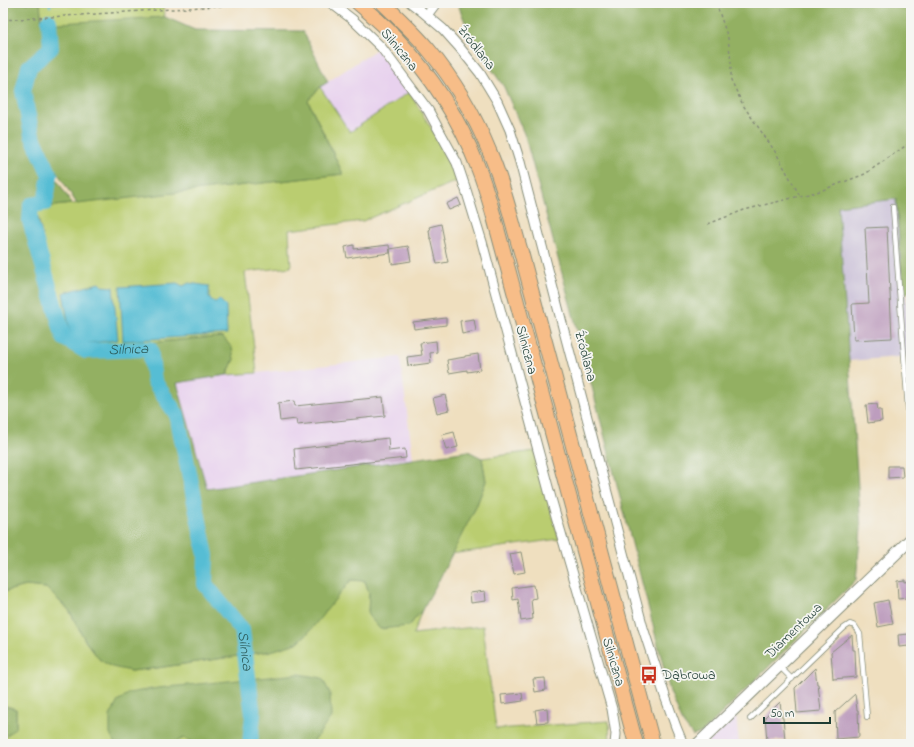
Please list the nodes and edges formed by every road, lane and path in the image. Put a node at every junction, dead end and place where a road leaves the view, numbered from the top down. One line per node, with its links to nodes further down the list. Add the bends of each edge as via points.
1 (264, 3): 9 (path)
2 (331, 3): 20 (street, Silniczna, via 381,47 428,110 457,163 482,242 552,502 612,709)
3 (358, 3): 21 (main road, via 396,38 439,91 460,126 477,164 494,217)
4 (383, 3): 22 (main road, via 411,30 443,68 471,113 491,154 525,268)
5 (411, 3): 8 (street, Źródlana)
6 (436, 3): 8 (street)
7 (716, 3): 11 (path, via 728,38 731,80 743,105 776,153)
8 (427, 15): 23 (street, Źródlana, via 443,29 480,73 497,101 510,130 643,628)
9 (3, 20)
10 (910, 142): 11 (path, via 865,174)
11 (800, 196): 13 (path, via 744,210)
12 (893, 207): 14 (lane)
13 (708, 224)
14 (911, 449)
15 (911, 539): 16 (street, Diamentowa)
16 (779, 666): 17 (lane); 24 (street, Diamentowa)
17 (792, 679): 18 (lane, via 844,628 850,624 855,626 860,634); 19 (lane)
18 (867, 717)
19 (750, 719)
20 (615, 744)
21 (636, 744)
22 (653, 744)
23 (683, 744)
24 (698, 744)

